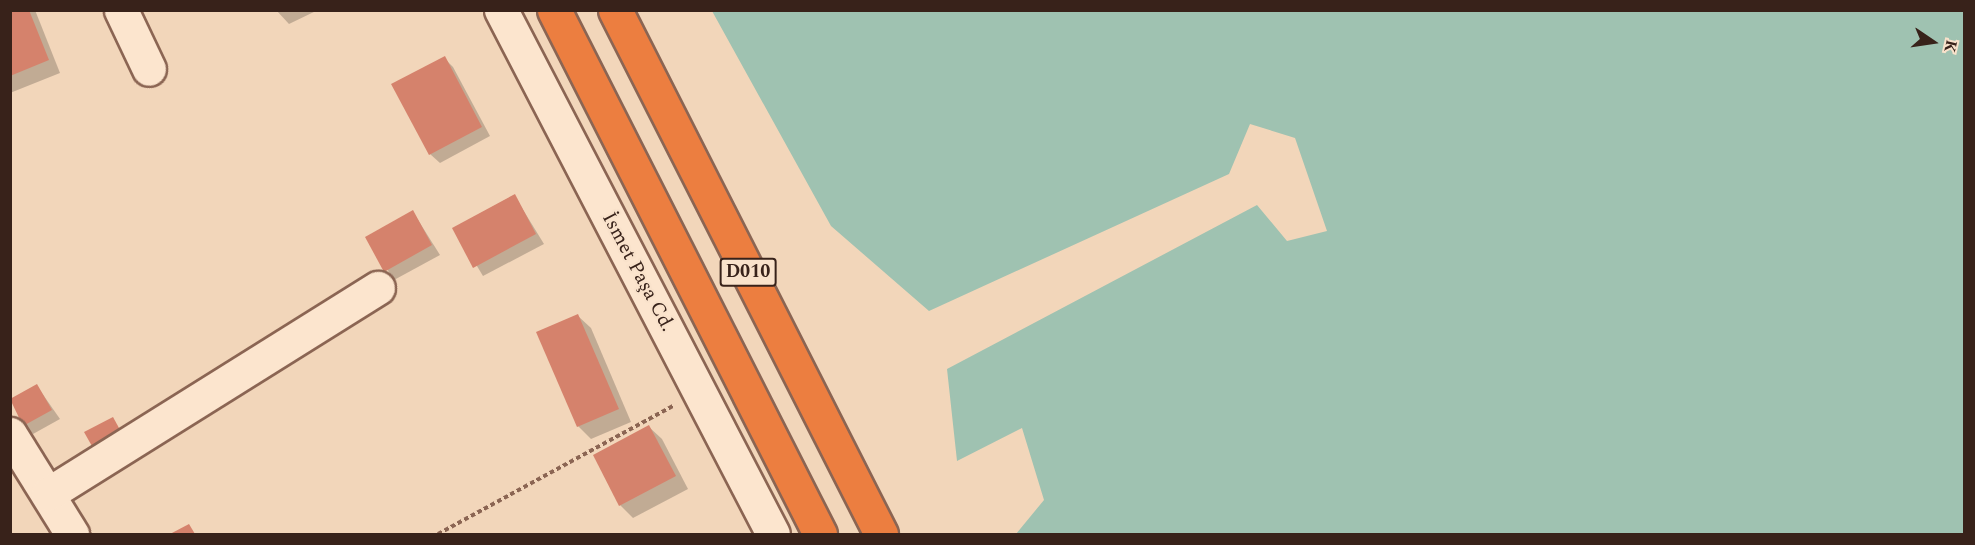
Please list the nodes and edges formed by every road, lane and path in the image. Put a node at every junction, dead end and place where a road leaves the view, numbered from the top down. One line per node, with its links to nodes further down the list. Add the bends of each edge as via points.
1 (121, 10): 5 (street)
2 (501, 10): 7 (street, İsmet Paşa Cd.)
3 (554, 10): 13 (highway, D010)
4 (615, 10): 14 (highway, D010)
5 (149, 69)
6 (378, 288): 9 (street)
7 (700, 391): 11 (path); 12 (street, İsmet Paşa Cd.)
8 (10, 434): 9 (street)
9 (48, 494): 10 (street)
10 (72, 534)
11 (438, 534)
12 (773, 534)
13 (820, 534)
14 (881, 534)

